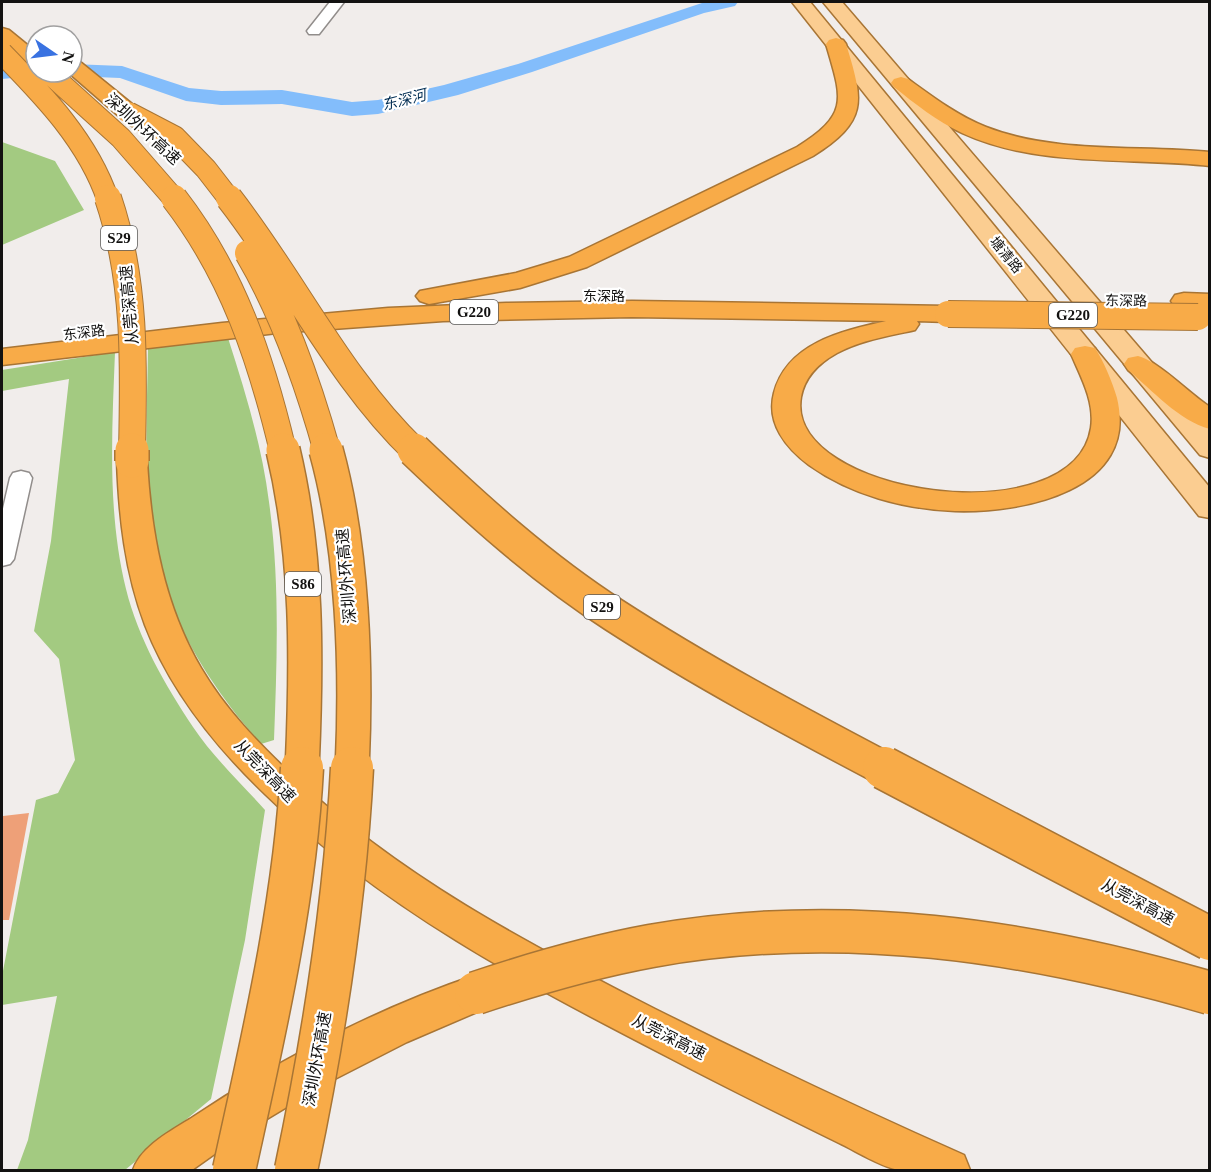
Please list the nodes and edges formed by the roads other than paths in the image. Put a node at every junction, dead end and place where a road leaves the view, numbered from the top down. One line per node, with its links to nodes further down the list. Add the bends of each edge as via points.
1 (336, 2): 4 (street)
2 (801, 2): 6 (main road, 塘清路)
3 (832, 2): 10 (main road, 塘清路)
4 (314, 31)
5 (2, 34): 7 (highway)
6 (836, 44): 14 (highway, via 850,104 840,125 812,148 578,262 511,282); 18 (main road, 塘清路)
7 (24, 52)
8 (2, 53): 31 (highway, 从莞深高速 / S29, bridge, via 73,133 109,204 124,256 132,315 133,504 145,575 175,653 229,734 332,836 427,904 524,961 705,1055)
9 (84, 75): 12 (highway, 深圳外环高速 / S29)
10 (901, 83): 13 (highway, via 952,119 998,138 1040,146); 20 (main road, 塘清路)
11 (62, 84): 29 (highway, 深圳外环高速 / S86, bridge, via 144,161 218,265 257,353 294,490 305,630 306,715 299,812 273,982)
12 (129, 113): 26 (highway, 从莞深高速 / S29, bridge, via 176,137 206,169 262,240 359,390 388,425 463,497 556,574 612,614 744,695); 30 (highway, 深圳外环高速, bridge, via 193,177 263,279 316,416 340,520 352,644 351,799 329,993)
13 (1209, 159)
14 (395, 302): 15 (highway, 东深路 / G220, via 597,296); 17 (highway, 东深路 / G220, via 171,322)
15 (943, 306): 16 (highway, 东深路 / G220, bridge); 18 (highway, via 836,344 818,352 802,367 789,383 786,415 790,429 802,444 839,471 891,491 977,502 1027,495 1069,480 1094,457 1101,444 1105,408); 19 (highway, 东深路 / G220, via 443,313 233,330)
16 (1202, 311)
17 (2, 344)
18 (1085, 354): 24 (main road, 塘清路)
19 (2, 357)
20 (1138, 364): 21 (highway); 22 (main road, 塘清路)
21 (1209, 420)
22 (1209, 449)
23 (21, 478): 25 (street)
24 (1209, 509)
25 (2, 559)
26 (1209, 939)
27 (1209, 993): 28 (highway, bridge, via 1122,967 1029,947 927,934 826,930 726,935 636,949 555,969 422,1014 316,1065 237,1112)
28 (156, 1170)
29 (234, 1170)
30 (296, 1170)
31 (947, 1170)

